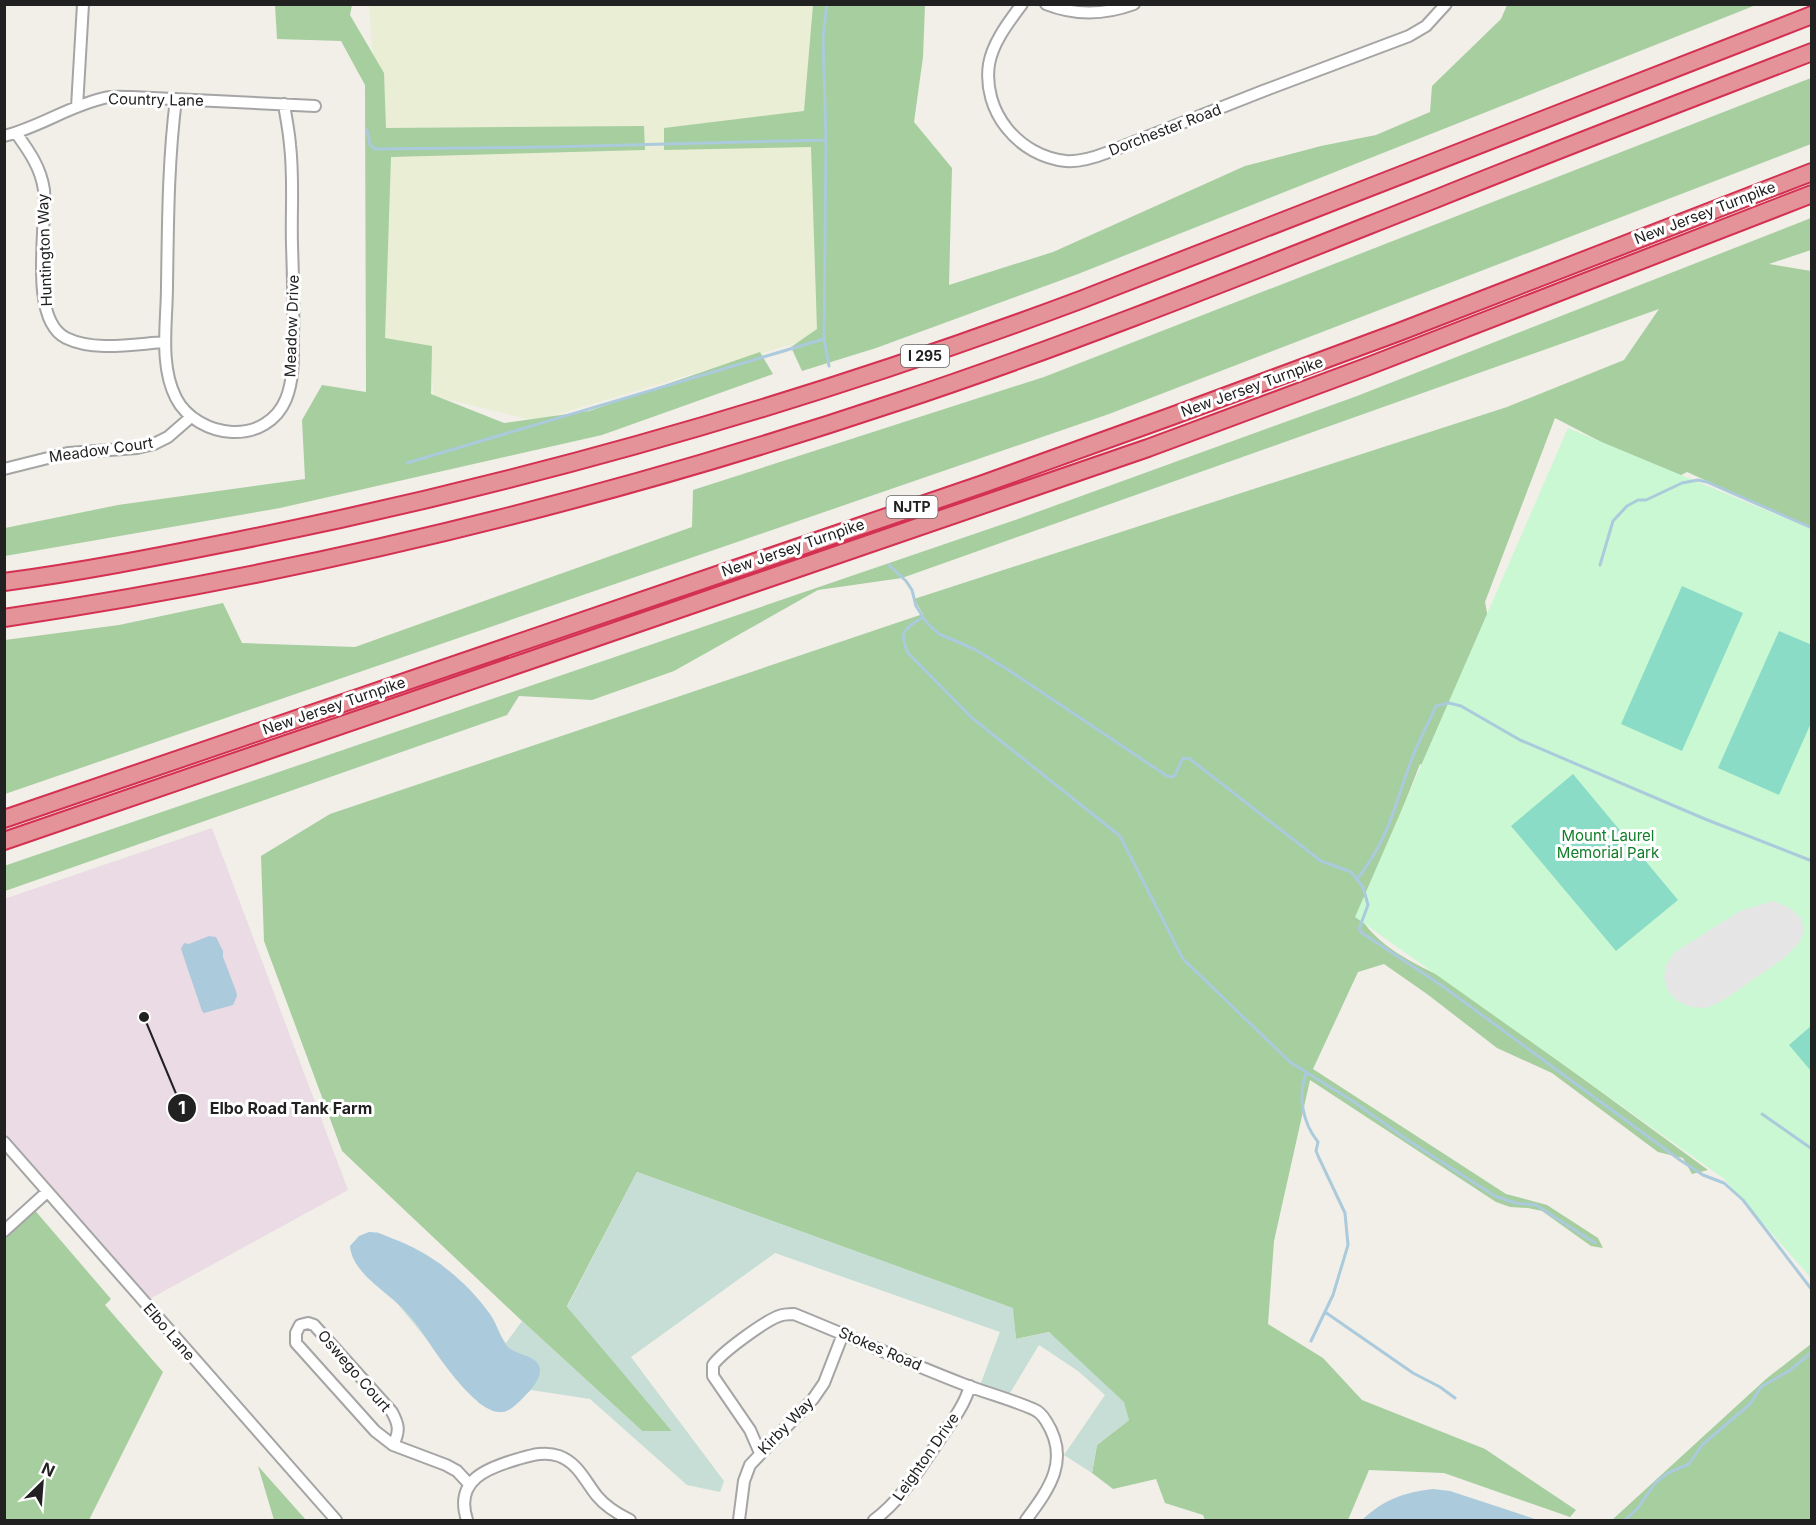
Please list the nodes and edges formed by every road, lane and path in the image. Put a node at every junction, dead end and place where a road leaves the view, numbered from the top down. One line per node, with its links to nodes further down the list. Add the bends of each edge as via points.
1 (84, 4): 11 (street)
2 (1022, 4): 5 (street, Dorchester Road, via 992,52 988,71 991,100 1005,127 1020,141 1037,152 1067,161 1106,153 1409,36 1426,26)
3 (1046, 4): 4 (street, via 1065,12 1089,14)
4 (1134, 4)
5 (1446, 4)
6 (1812, 15): 18 (highway, I 295, via 1083,299 830,387 646,443 431,499 193,550)
7 (1812, 52): 19 (highway, I 295, via 1152,310 1008,364 783,439 621,487 383,546 135,597)
8 (176, 99): 9 (street, Country Lane); 11 (street, Country Lane, via 108,98); 15 (street, via 168,188)
9 (284, 104): 10 (street, Country Lane); 16 (street, Meadow Drive, via 290,145 294,292 290,387 274,417 248,431 220,430)
10 (315, 106)
11 (77, 107): 12 (street, Country Lane)
12 (10, 135): 15 (street, Huntington Way, via 33,157 42,183 43,286 46,312 53,327 65,337 88,344)
13 (1812, 172): 20 (highway, New Jersey Turnpike / NJTP, via 1399,332 982,484)
14 (1812, 194): 21 (highway, New Jersey Turnpike / NJTP, via 1148,448)
15 (165, 342): 16 (street, via 175,397)
16 (191, 417): 17 (street, Meadow Court, via 154,444 68,453)
17 (4, 469)
18 (4, 582)
19 (4, 618)
20 (4, 819)
21 (4, 841)
22 (4, 1142): 23 (street, Elbo Lane)
23 (47, 1192): 24 (street); 30 (street, Elbo Lane)
24 (4, 1231)
25 (843, 1334): 26 (street, Stokes Road); 28 (street, Kirby Way, via 824,1383 813,1399); 28 (street, Stokes Road, via 785,1314 770,1320 713,1365 713,1376 750,1430)
26 (970, 1386): 34 (street, Leighton Drive, via 964,1403 912,1482); 35 (street, Stokes Road, via 1032,1409 1042,1416 1054,1437 1058,1455 1054,1476)
27 (393, 1445): 27 (street, Oswego Court, via 375,1431 296,1343 300,1325 314,1325 392,1412 399,1433); 29 (street, Oswego Court, via 446,1465)
28 (760, 1453): 33 (street, Kirby Way, via 744,1481)
29 (470, 1485): 31 (street, via 464,1500); 32 (street, via 498,1464 552,1454 575,1466 604,1503)
30 (336, 1521)
31 (467, 1521)
32 (630, 1521)
33 (739, 1521)
34 (874, 1521)
35 (1026, 1521)

